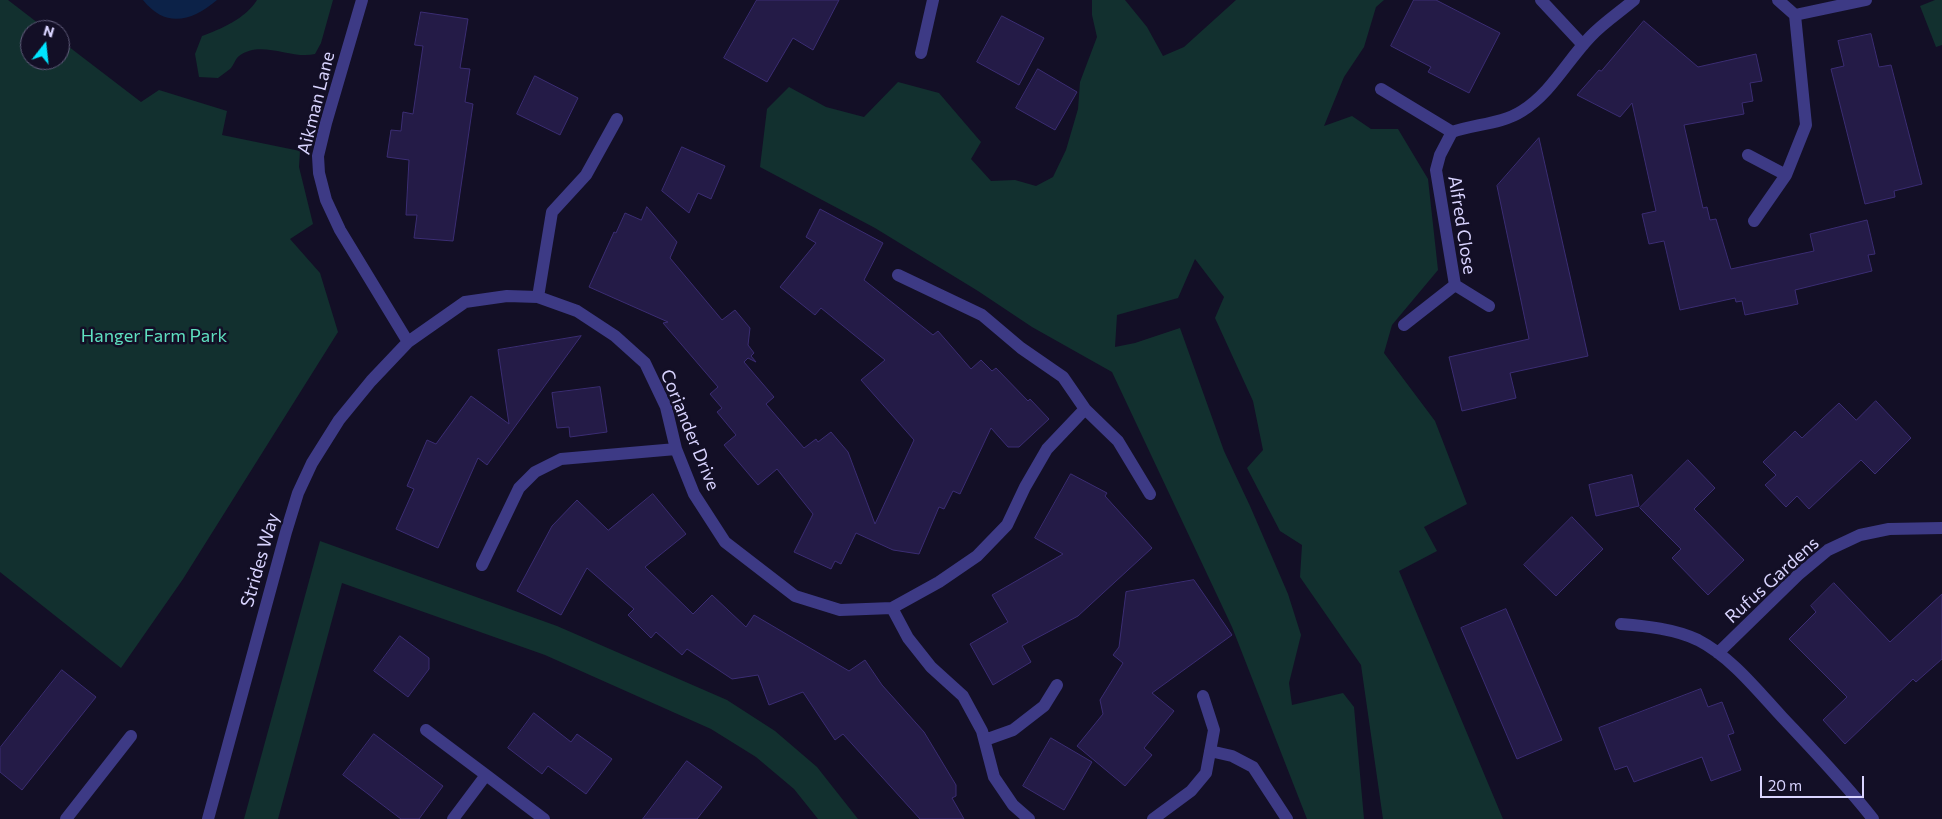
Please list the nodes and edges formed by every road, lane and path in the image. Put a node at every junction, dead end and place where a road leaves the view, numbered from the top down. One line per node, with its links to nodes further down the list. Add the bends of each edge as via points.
1 (362, 0): 21 (street, Aikman Lane, via 326,123 318,156 319,173 326,200 340,230)
2 (932, 0): 9 (street)
3 (1541, 0): 8 (street)
4 (1634, 0): 8 (street)
5 (1778, 0): 7 (street)
6 (1866, 0): 7 (street)
7 (1795, 15): 14 (street, via 1806,125)
8 (1583, 45): 12 (street, via 1547,90 1522,111)
9 (921, 53)
10 (1382, 88): 12 (street)
11 (617, 119): 18 (street, via 586,175 552,212)
12 (1452, 132): 17 (street, Alfred Close, via 1436,170)
13 (1748, 155): 14 (street)
14 (1786, 175): 15 (street)
15 (1754, 220)
16 (898, 275): 22 (street, via 982,315 1063,377)
17 (1455, 285): 19 (street); 20 (street, Alfred Close)
18 (538, 297): 21 (street, Coriander Drive, via 507,296 465,302); 23 (street, Coriander Drive, via 584,316 615,336 644,363 666,407)
19 (1489, 306)
20 (1404, 325)
21 (408, 342): 38 (street, Strides Way, via 339,420 312,463 298,494)
22 (1085, 409): 24 (street, via 1118,441); 27 (street, Coriander Drive, via 1047,449 1007,525 977,556)
23 (676, 449): 26 (street, via 561,460 535,472 519,488); 27 (street, Coriander Drive, via 694,494 725,542 795,596 840,610)
24 (1150, 494)
25 (1942, 528): 29 (street, Rufus Gardens, via 1889,529 1860,535 1828,550)
26 (482, 565)
27 (892, 608): 34 (street, via 908,638 931,667 963,696)
28 (1620, 624): 29 (street, via 1647,626 1679,634 1698,640)
29 (1718, 653): 44 (street, via 1816,753)
30 (1057, 685): 34 (street, via 1044,706 1013,730)
31 (1203, 696): 35 (street, via 1214,730)
32 (426, 730): 36 (street)
33 (131, 736): 37 (street)
34 (985, 740): 41 (street, via 994,777 1013,805)
35 (1210, 751): 42 (street, via 1206,773 1191,791); 43 (street, via 1232,756 1253,767)
36 (486, 775): 39 (street); 40 (street)
37 (66, 819)
38 (208, 819)
39 (453, 819)
40 (544, 819)
41 (1029, 819)
42 (1153, 819)
43 (1287, 819)
44 (1872, 819)

